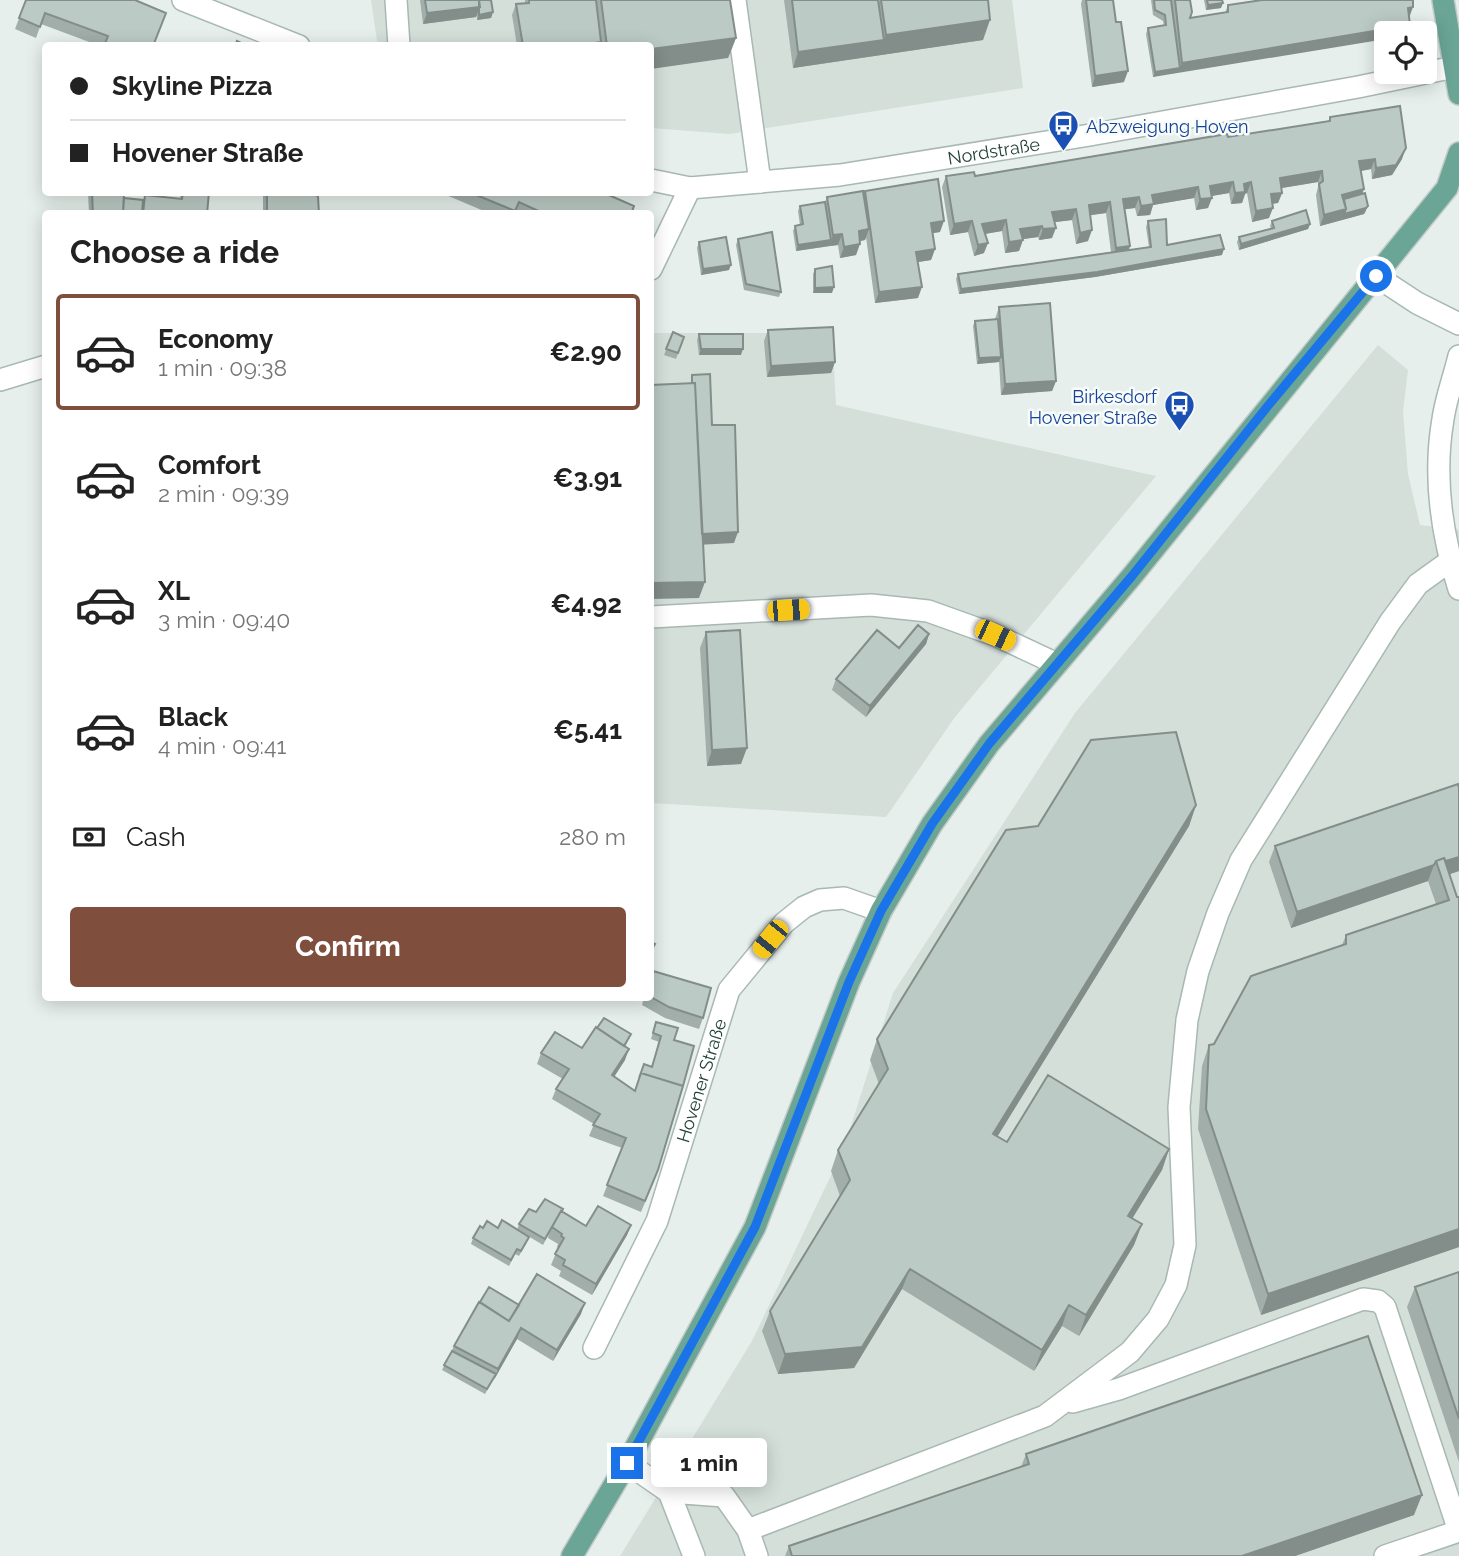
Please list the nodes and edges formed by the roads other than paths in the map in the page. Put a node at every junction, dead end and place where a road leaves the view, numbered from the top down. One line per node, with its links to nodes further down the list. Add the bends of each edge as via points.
1 (183, 0): 5 (street)
2 (396, 0): 6 (street)
3 (735, 0): 11 (street)
4 (1443, 0): 7 (main road)
5 (289, 42)
6 (399, 42)
7 (1457, 66): 8 (main road); 11 (street, Nordstraße, via 1090,135 840,175)
8 (1459, 94)
9 (1459, 153): 12 (main road)
10 (654, 181): 13 (street, Nordstraße)
11 (760, 182): 13 (street, Nordstraße)
12 (1453, 182): 15 (main road)
13 (690, 188): 14 (street)
14 (654, 264)
15 (1376, 276): 16 (street); 23 (main road)
16 (1459, 324)
17 (1459, 356): 20 (street, via 1443,419 1438,476)
18 (42, 367): 19 (street)
19 (0, 380)
20 (1450, 561): 21 (street); 26 (street, via 1418,584 1390,622 1241,860 1198,971 1187,1020 1179,1107 1185,1245 1176,1284 1158,1320 1130,1352)
21 (1459, 589)
22 (654, 617): 23 (street, via 871,605 928,611)
23 (1057, 664): 24 (main road, via 989,744 932,824)
24 (881, 911): 25 (street, Hovener Straße, via 844,898 804,907 784,923 729,990 657,1221); 27 (main road, via 755,1227)
25 (594, 1348)
26 (1059, 1405): 29 (street, via 1045,1416); 33 (street, via 1119,1389 1363,1299 1378,1301 1385,1307 1459,1531)
27 (627, 1463): 28 (street); 30 (main road)
28 (669, 1492): 29 (street, via 724,1496); 31 (street)
29 (748, 1530): 32 (street)
30 (572, 1556)
31 (694, 1556)
32 (757, 1556)
33 (1385, 1556)

